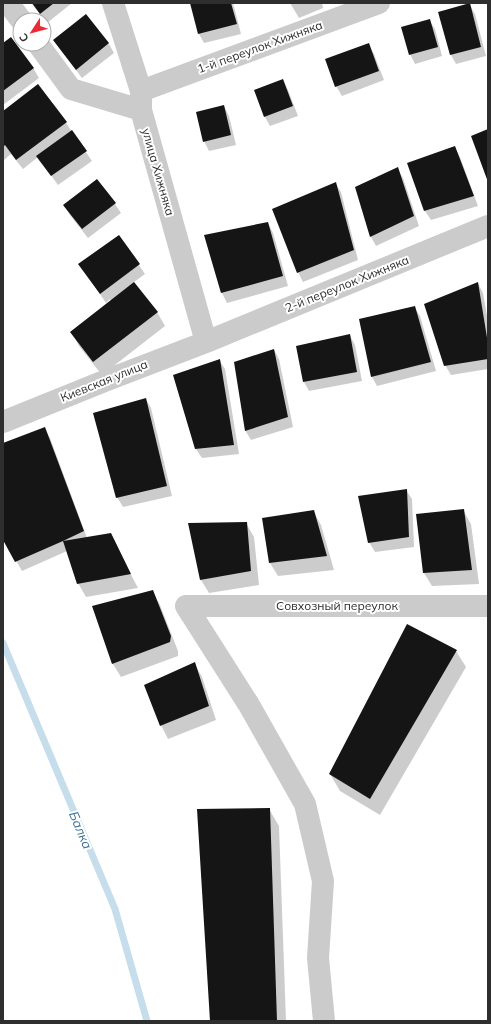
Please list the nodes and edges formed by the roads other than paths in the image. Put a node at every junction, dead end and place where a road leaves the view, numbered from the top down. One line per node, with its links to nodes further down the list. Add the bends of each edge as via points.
1 (8, 3): 4 (street)
2 (112, 3): 6 (street, улица Хижняка)
3 (379, 3): 6 (street, 1-й переулок Хижняка)
4 (15, 12)
5 (44, 52): 6 (street, via 71,89)
6 (141, 100): 8 (street, улица Хижняка)
7 (488, 226): 8 (street, 2-й переулок Хижняка)
8 (206, 342): 9 (street, Киевская улица)
9 (3, 422)
10 (488, 606): 11 (street, Совхозный переулок, via 186,606 249,705 305,804 323,881 318,958)
11 (324, 1021)

